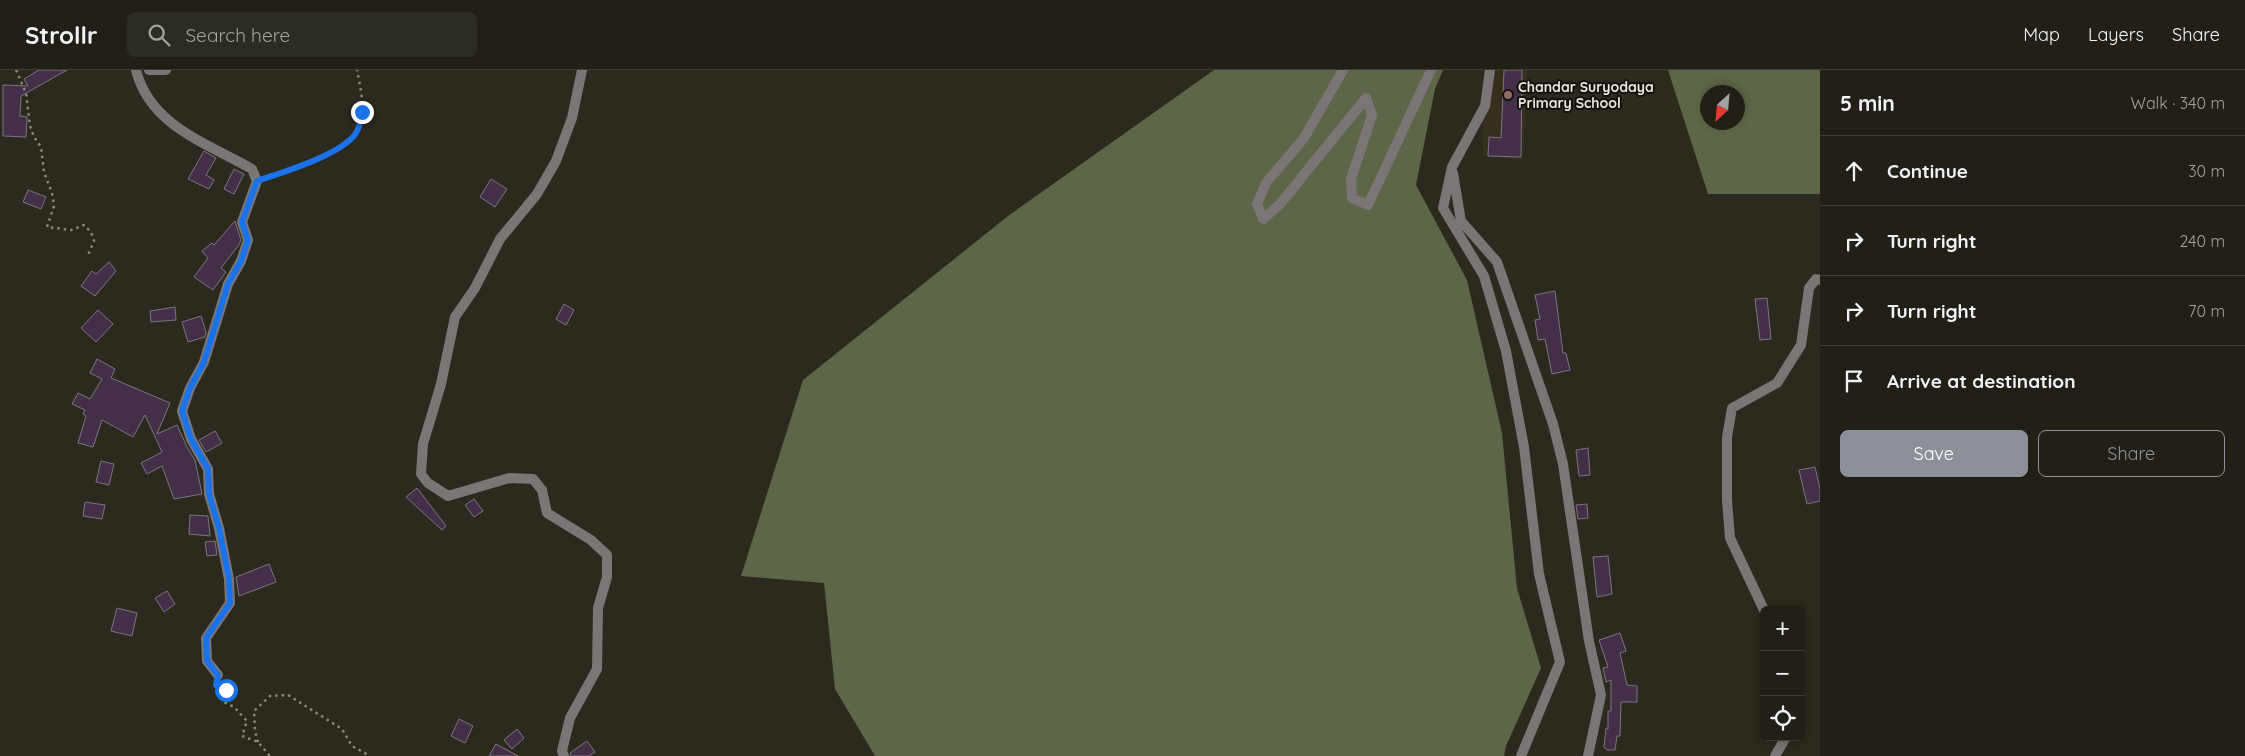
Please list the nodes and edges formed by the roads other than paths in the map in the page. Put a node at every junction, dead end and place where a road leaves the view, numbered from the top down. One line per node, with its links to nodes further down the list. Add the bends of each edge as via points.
1 (136, 70): 11 (street, via 140,86 167,120 188,135 252,169 257,181 242,222 248,240 228,284 204,362 182,411 191,439 208,469 209,494 229,579 230,603 206,638 207,661)
2 (149, 70): 3 (street)
3 (166, 70)
4 (582, 70): 13 (street, via 572,118 556,161 537,194 500,239 475,288 455,317 441,384 422,444 421,474 428,483 448,496 509,478 533,480 542,490 547,513 591,540 607,555 607,577 598,608 597,669 570,718 562,751)
5 (1343, 70): 6 (street, via 1304,138 1266,183 1257,204 1262,219 1280,204 1366,98 1372,115 1351,179 1352,198 1368,205)
6 (1431, 70)
7 (1490, 70): 8 (street, via 1485,106)
8 (1452, 168): 14 (street, via 1443,208 1484,276 1506,351 1524,447 1539,574 1560,662); 15 (street, via 1461,221 1497,262 1553,424 1563,464 1589,641 1601,695)
9 (1820, 280): 10 (street, via 1816,279 1809,288 1801,345 1777,383 1732,408 1727,437 1730,538)
10 (1762, 606)
11 (218, 675)
12 (1784, 741): 16 (street)
13 (564, 756)
14 (1521, 756)
15 (1588, 756)
16 (1775, 756)

